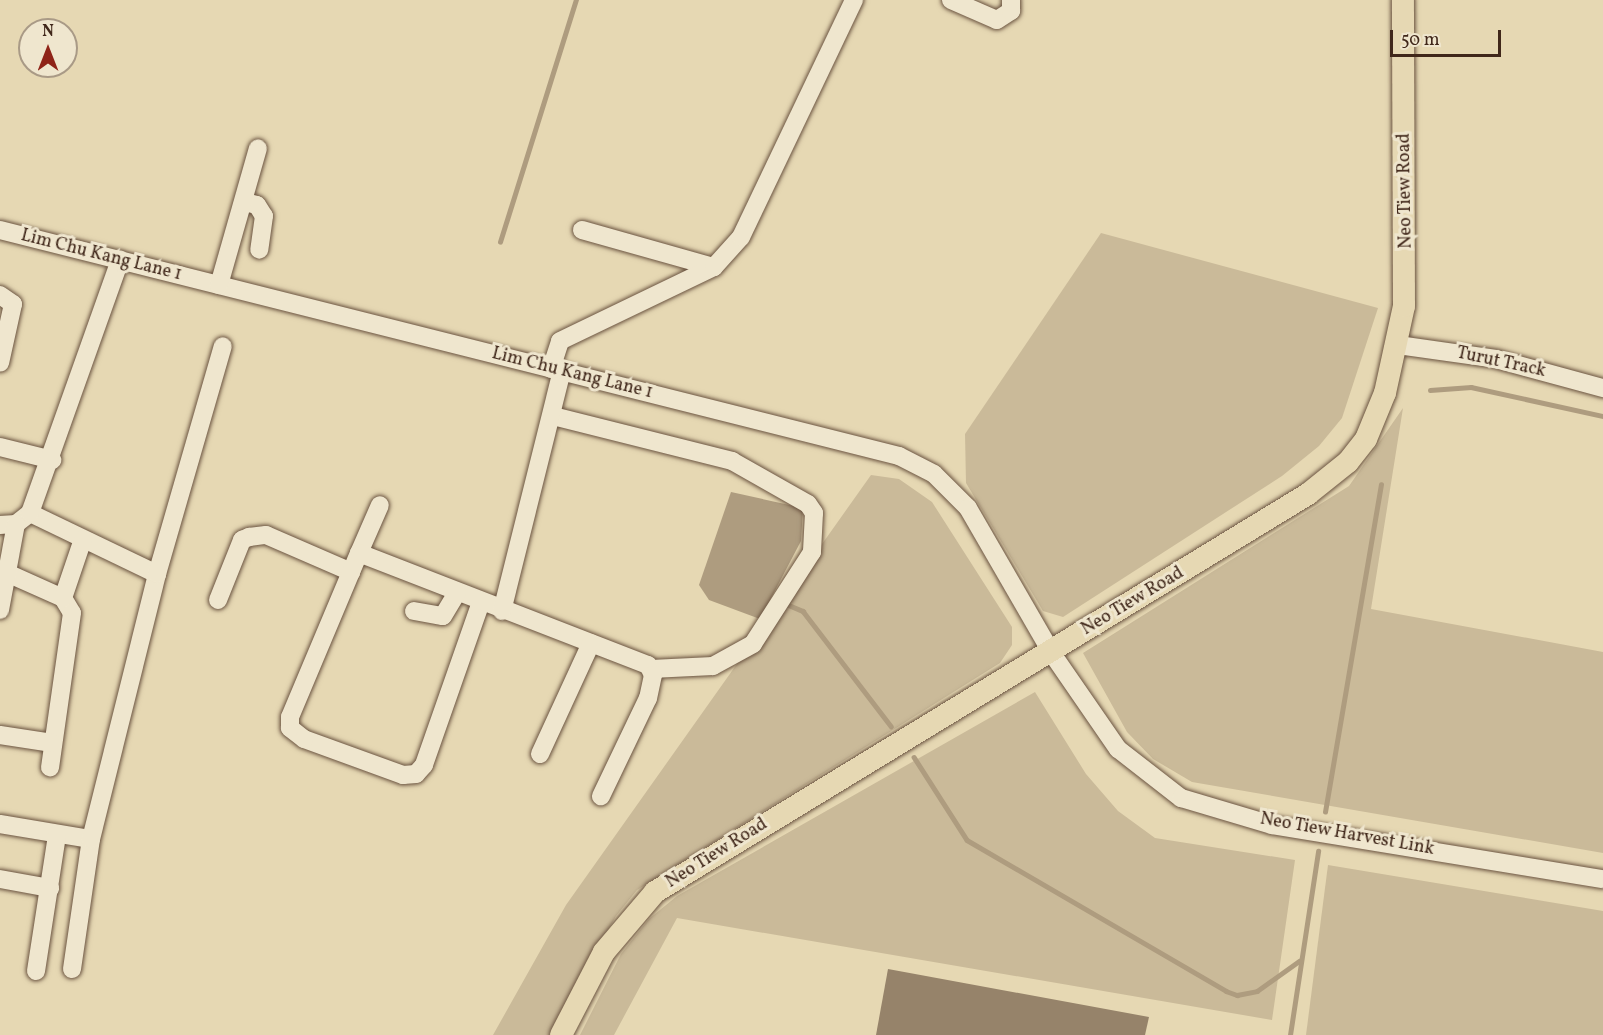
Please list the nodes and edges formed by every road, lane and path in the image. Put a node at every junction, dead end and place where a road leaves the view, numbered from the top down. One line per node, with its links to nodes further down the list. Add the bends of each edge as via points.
1 (854, 0): 11 (street, via 741,237)
2 (951, 0): 3 (street, via 997,20 1011,11)
3 (1011, 0)
4 (1403, 0): 14 (main road, Neo Tiew Road, via 1407,258)
5 (258, 148): 6 (street)
6 (245, 201): 9 (street, via 257,205 264,216); 12 (street)
7 (0, 230): 10 (street, Lim Chu Kang Lane 1)
8 (582, 230): 11 (street)
9 (259, 250)
10 (120, 260): 12 (street, Lim Chu Kang Lane 1); 21 (street)
11 (714, 267): 17 (street, via 560,341)
12 (219, 285): 17 (street, Lim Chu Kang Lane 1)
13 (0, 295): 16 (street, via 13,304)
14 (1398, 345): 18 (street, Turut Track, via 1496,359); 37 (main road, Neo Tiew Road, via 1370,430 1348,462 1308,494)
15 (223, 346): 28 (street)
16 (0, 363)
17 (557, 370): 19 (street); 37 (street, Lim Chu Kang Lane 1, via 898,456 934,474 968,508)
18 (1603, 388)
19 (553, 416): 35 (street); 38 (street, via 732,461 808,504 814,513 812,552 753,644 714,666)
20 (0, 447): 21 (street)
21 (52, 460): 23 (street)
22 (380, 505): 25 (street)
23 (15, 521): 24 (street); 27 (street)
24 (84, 538): 28 (street); 30 (street)
25 (359, 553): 26 (street); 29 (street)
26 (351, 572): 31 (street, via 266,535 249,537 242,540); 32 (street, via 290,717 290,728 304,739 411,777 424,765)
27 (7, 573): 30 (street); 33 (street)
28 (157, 574): 46 (street)
29 (457, 593): 32 (street); 34 (street, via 443,616)
30 (63, 598): 40 (street, via 72,613)
31 (218, 600)
32 (481, 602): 35 (street)
33 (0, 610)
34 (414, 611)
35 (502, 611): 36 (street)
36 (591, 643): 38 (street); 41 (street)
37 (1052, 651): 48 (street, Neo Tiew Harvest Link, via 1118,749 1182,798 1272,825); 52 (main road, Neo Tiew Road, via 655,892 604,952)
38 (651, 669): 43 (street, via 648,698)
39 (0, 735): 40 (street)
40 (51, 743): 42 (street)
41 (540, 754)
42 (50, 767)
43 (601, 795)
44 (0, 824): 45 (street)
45 (57, 835): 46 (street); 49 (street)
46 (91, 839): 50 (street)
47 (0, 879): 49 (street)
48 (1603, 879)
49 (50, 888): 51 (street)
50 (72, 969)
51 (36, 971)
52 (561, 1035)

